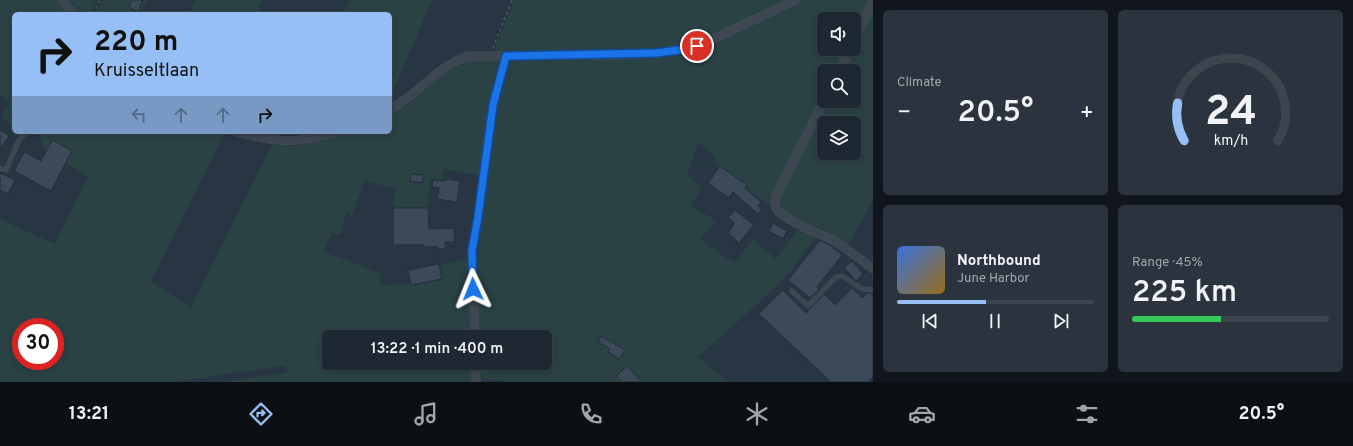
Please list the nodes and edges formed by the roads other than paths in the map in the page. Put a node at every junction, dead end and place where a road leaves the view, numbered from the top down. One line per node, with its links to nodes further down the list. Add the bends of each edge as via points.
1 (62, 0): 4 (street)
2 (796, 0): 6 (street, via 687,49 656,53)
3 (873, 2): 5 (street)
4 (72, 12)
5 (861, 26)
6 (506, 56): 7 (street, via 468,56 456,61 443,68 412,95); 16 (street, via 493,105 472,251)
7 (392, 108)
8 (820, 108): 13 (street, via 776,196 776,209 787,218 845,248)
9 (24, 134): 12 (lane, via 6,170)
10 (244, 134): 11 (street, via 284,142 304,141)
11 (329, 134)
12 (0, 168)
13 (873, 269)
14 (873, 290): 15 (lane, via 862,289 842,276 836,277 808,306)
15 (792, 291)
16 (475, 330)
17 (476, 370): 18 (street)
18 (476, 382)

